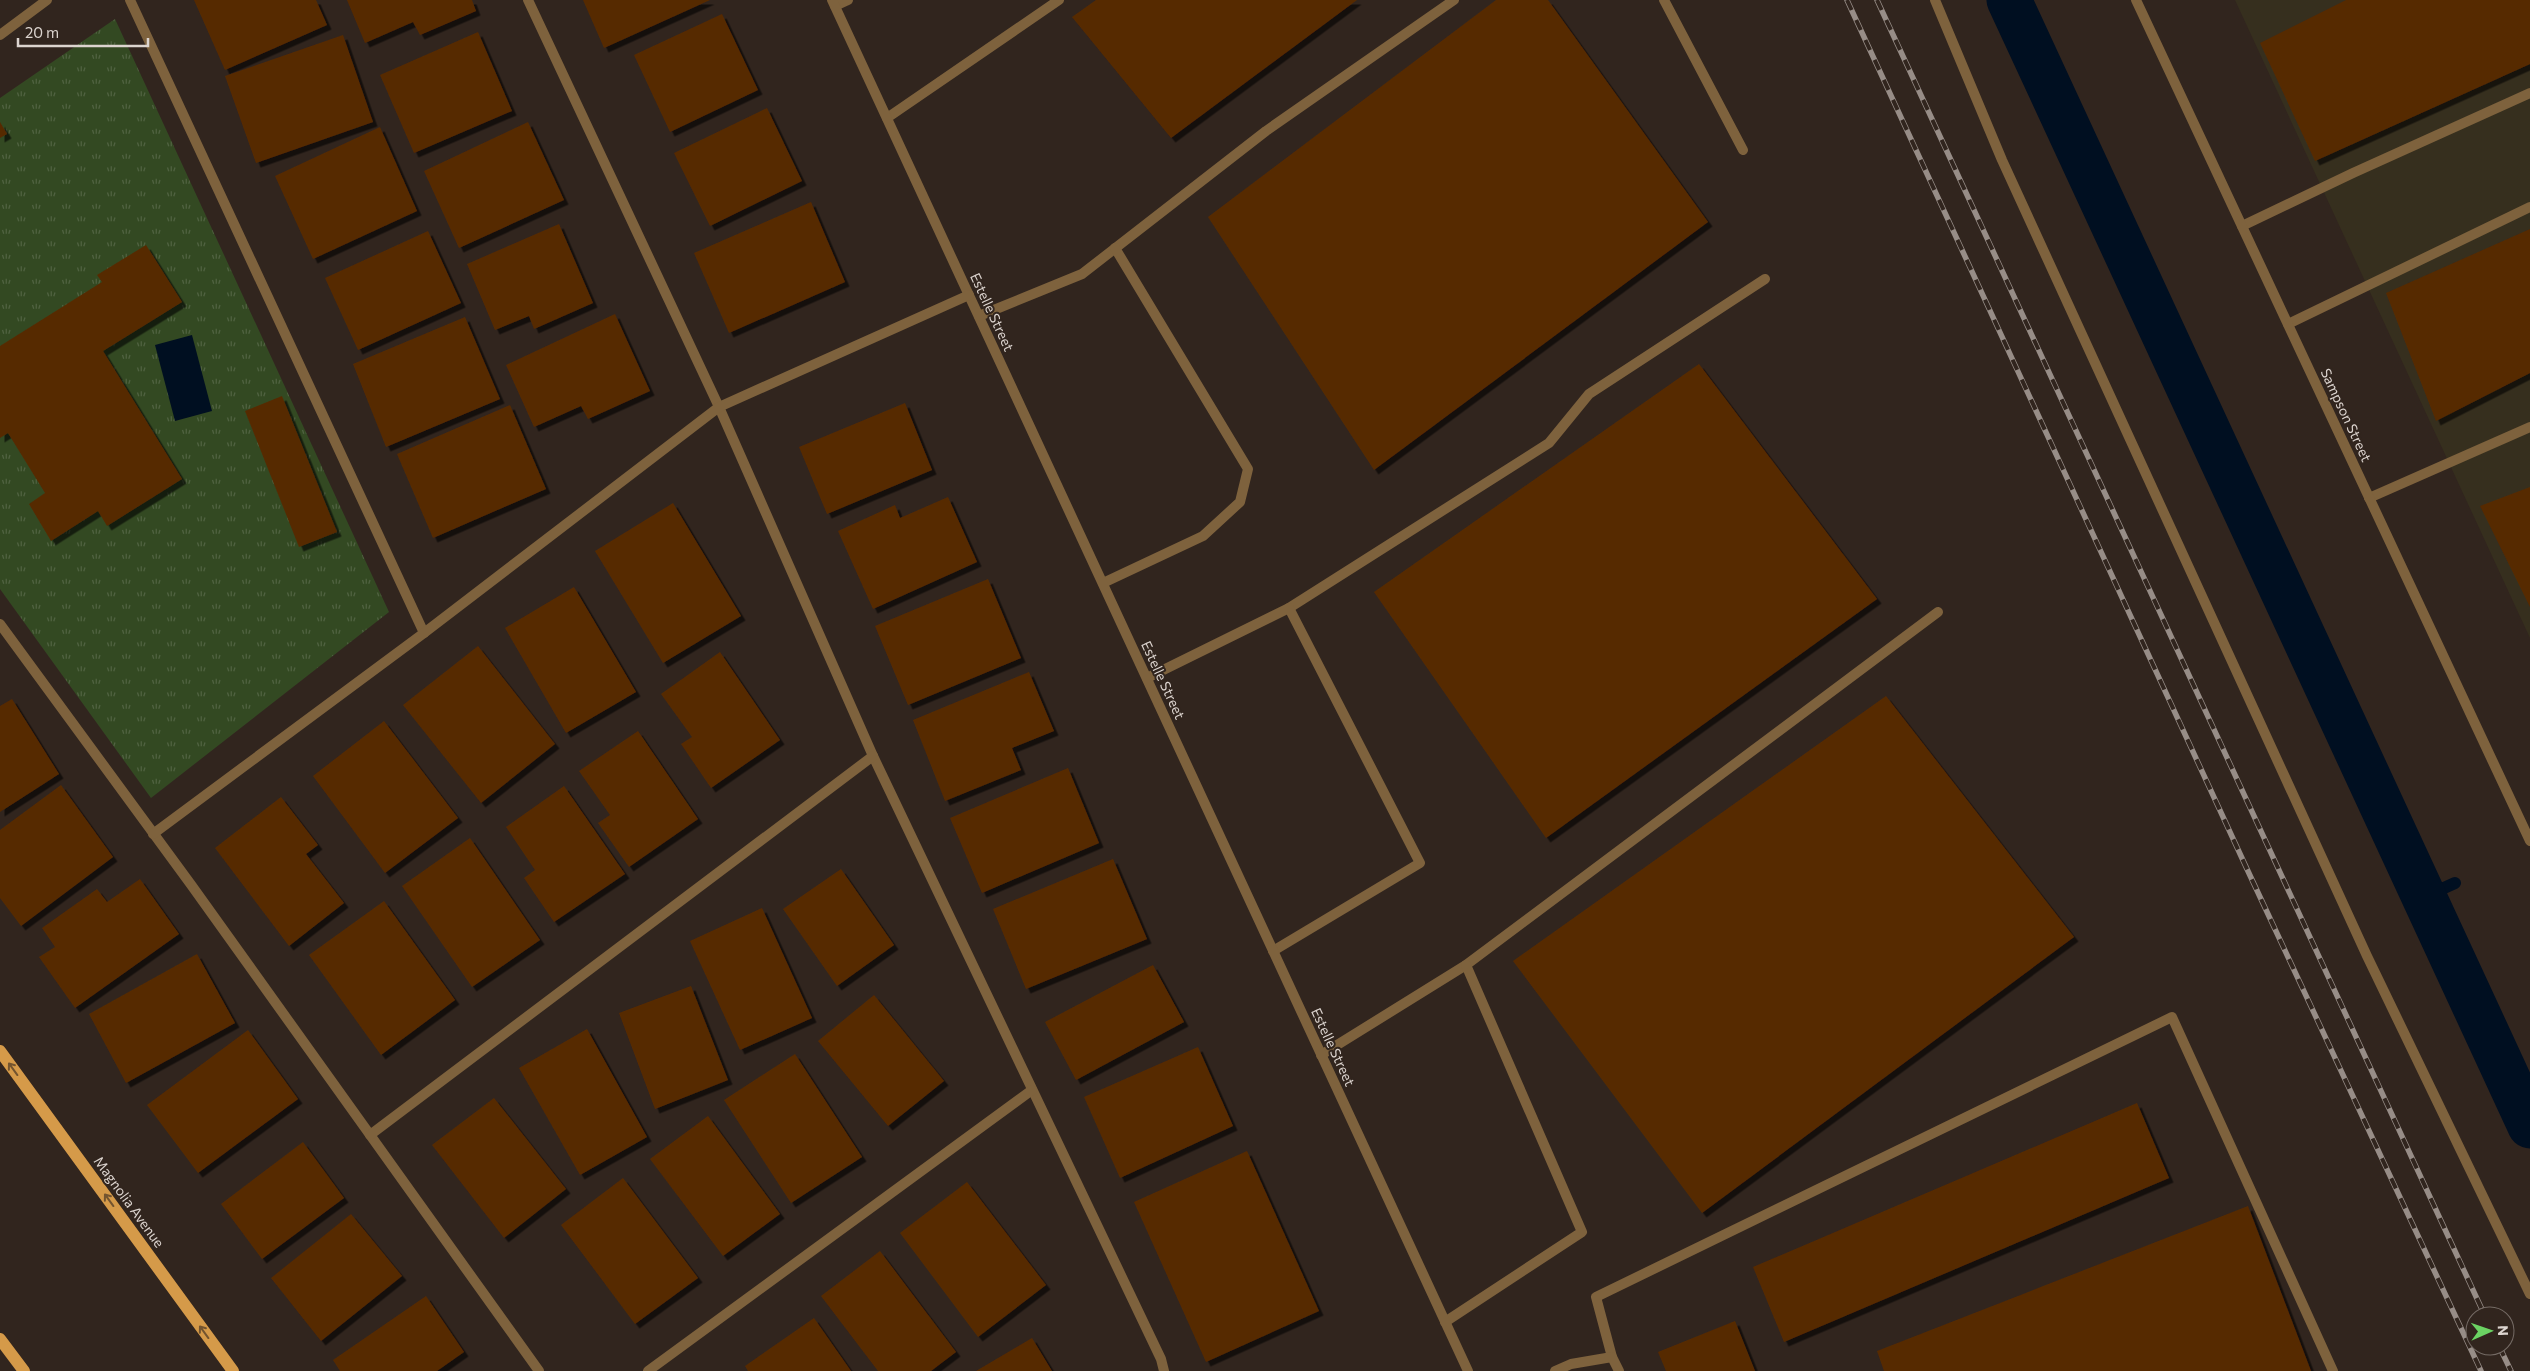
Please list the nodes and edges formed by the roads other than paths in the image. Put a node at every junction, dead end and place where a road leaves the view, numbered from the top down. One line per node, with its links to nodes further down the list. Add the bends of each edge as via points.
1 (47, 0): 11 (street)
2 (130, 0): 29 (street)
3 (528, 0): 22 (street)
4 (848, 0): 10 (street)
5 (1059, 0): 13 (street)
6 (1454, 0): 17 (street, via 1266,131)
7 (1664, 0): 14 (street)
8 (1935, 0): 40 (street, via 2002,160 2367,956)
9 (2136, 0): 16 (street, Sampson Street)
10 (834, 3): 13 (street, Estelle Street)
11 (0, 35)
12 (2530, 93): 16 (street)
13 (887, 118): 19 (street, Estelle Street)
14 (1743, 150)
15 (2530, 207): 21 (street)
16 (2242, 226): 21 (street, Sampson Street)
17 (1115, 248): 20 (street, via 1082,274); 25 (street, via 1248,470 1240,502 1203,536)
18 (1764, 279): 26 (street, via 1589,394 1549,443)
19 (969, 295): 20 (street, Estelle Street); 22 (street)
20 (980, 316): 25 (street, Estelle Street)
21 (2288, 324): 24 (street, Sampson Street)
22 (719, 407): 29 (street); 31 (street)
23 (2530, 427): 24 (street)
24 (2369, 498): 33 (street, Sampson Street)
25 (1103, 583): 30 (street, Estelle Street)
26 (1289, 608): 30 (street); 34 (street, via 1420,863)
27 (1938, 612): 35 (street)
28 (0, 624): 32 (street)
29 (424, 633): 32 (street)
30 (1147, 678): 34 (street, Estelle Street)
31 (873, 756): 38 (street); 39 (street)
32 (153, 834): 39 (street)
33 (2530, 841)
34 (1273, 951): 37 (street, Estelle Street)
35 (1466, 965): 37 (street); 41 (street, via 1582,1232)
36 (0, 1051): 45 (main road, Magnolia Avenue, one-way to 36)
37 (1321, 1055): 41 (street, Estelle Street)
38 (1032, 1090): 47 (street); 48 (street)
39 (370, 1135): 46 (street)
40 (2530, 1294)
41 (1445, 1322): 49 (street, Estelle Street)
42 (0, 1339): 44 (main road)
43 (1612, 1357): 50 (street, via 1570,1364); 51 (street); 52 (street, via 1596,1297 2172,1017)
44 (24, 1371)
45 (233, 1371)
46 (539, 1371)
47 (648, 1371)
48 (1164, 1371)
49 (1468, 1371)
50 (1555, 1371)
51 (1619, 1371)
52 (2333, 1371)

